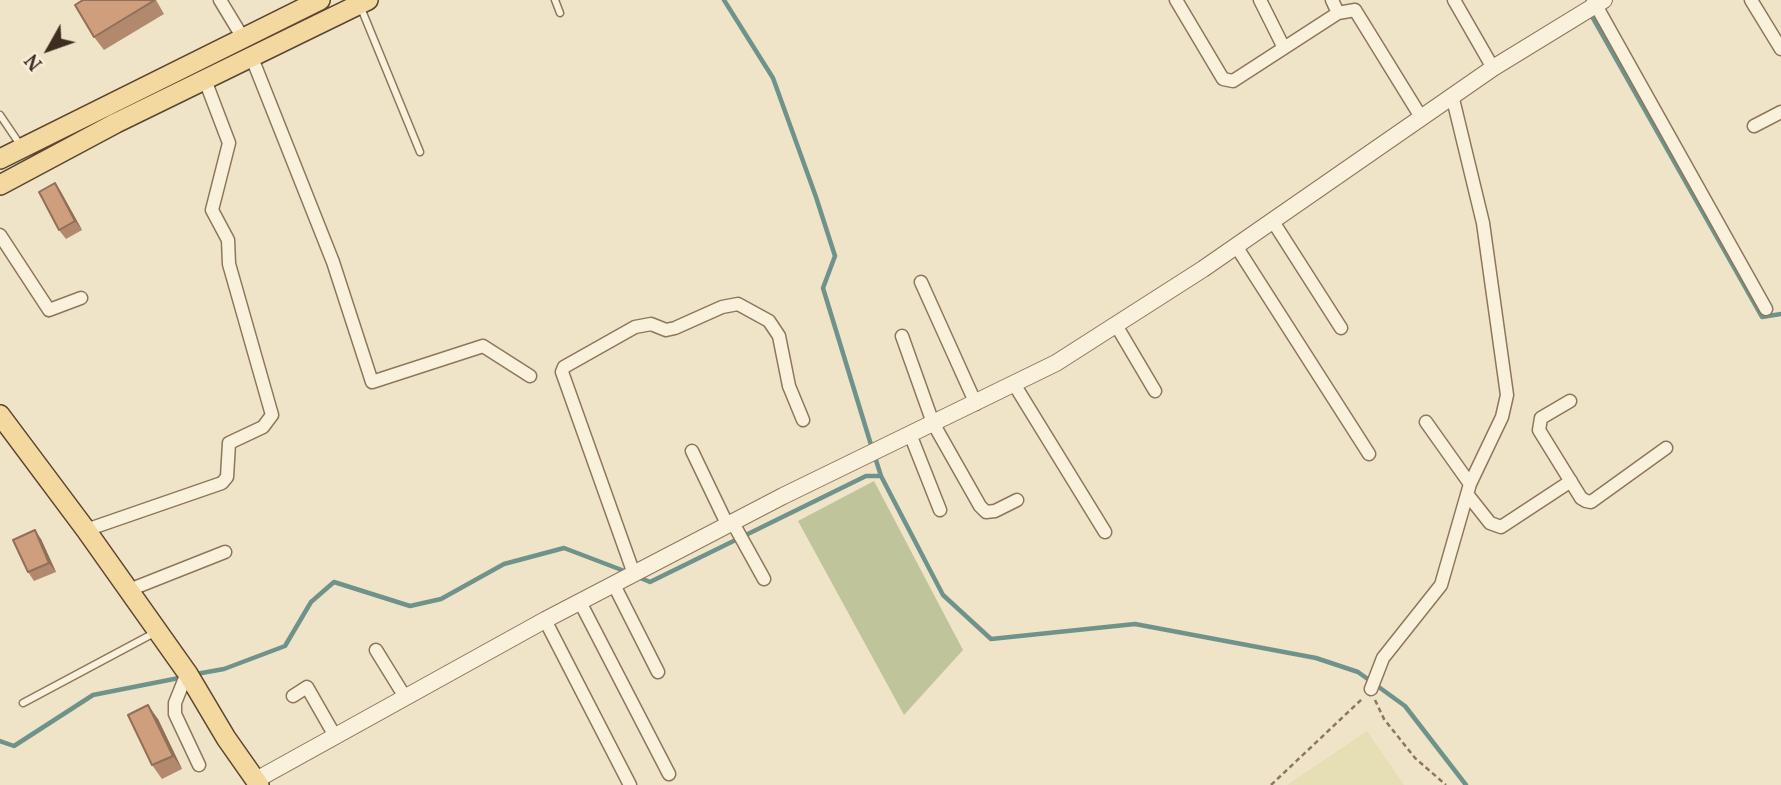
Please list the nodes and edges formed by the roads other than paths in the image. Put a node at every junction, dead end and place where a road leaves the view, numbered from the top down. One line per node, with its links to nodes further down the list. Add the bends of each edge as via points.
1 (220, 0): 13 (street)
2 (320, 0): 13 (main road)
3 (555, 0): 11 (lane)
4 (1176, 0): 14 (street, via 1223,79 1233,81)
5 (1260, 0): 14 (street)
6 (1332, 0): 12 (street)
7 (1454, 0): 17 (street)
8 (1751, 0): 15 (street)
9 (362, 2): 16 (main road); 25 (lane)
10 (1594, 4): 17 (street); 33 (street)
11 (561, 13)
12 (1338, 13): 14 (street); 22 (street, via 1355,10)
13 (243, 38): 24 (main road)
14 (1284, 48)
15 (1781, 49)
16 (251, 58): 18 (main road); 37 (street, via 333,262 372,382 484,345)
17 (1493, 68): 19 (street)
18 (205, 80): 27 (main road); 55 (street, via 229,143 212,211 228,240 229,264 272,415 263,427 229,443 227,477 222,482)
19 (1452, 95): 22 (street); 51 (street, via 1483,223 1507,395)
20 (1781, 112): 23 (street)
21 (0, 115): 24 (lane)
22 (1421, 117): 28 (street)
23 (1755, 126)
24 (22, 148): 26 (main road)
25 (419, 152)
26 (0, 159)
27 (0, 185)
28 (1272, 220): 30 (street); 35 (street)
29 (0, 234): 32 (street, via 49,310)
30 (1236, 246): 34 (street); 49 (street)
31 (921, 282): 41 (street)
32 (81, 298)
33 (1766, 309)
34 (1116, 325): 38 (street); 39 (street)
35 (1341, 328)
36 (902, 336): 45 (street)
37 (530, 376)
38 (1014, 384): 41 (street); 56 (street)
39 (1156, 391)
40 (1570, 401): 50 (street, via 1538,424)
41 (976, 404): 45 (street)
42 (0, 415): 55 (main road)
43 (803, 420): 58 (street, via 789,386 779,336 769,321 738,304 675,328 635,327 564,367)
44 (1426, 422): 51 (street)
45 (933, 423): 46 (street); 52 (street, via 986,512)
46 (910, 434): 53 (street); 54 (street)
47 (1666, 448): 50 (street, via 1591,502 1581,498)
48 (692, 451): 54 (street)
49 (1369, 454)
50 (1570, 481): 51 (street, via 1501,527 1490,523)
51 (1469, 489): 67 (street, via 1441,585 1384,659)
52 (1017, 500)
53 (940, 510)
54 (730, 525): 58 (street); 59 (street)
55 (86, 530): 60 (main road)
56 (1105, 532)
57 (225, 552): 60 (street)
58 (625, 579): 61 (street); 65 (street)
59 (764, 579)
60 (129, 590): 63 (main road)
61 (580, 602): 62 (street); 73 (street)
62 (545, 620): 69 (street); 75 (street)
63 (158, 631): 66 (main road); 70 (lane)
64 (376, 650): 69 (street)
65 (658, 672)
66 (189, 676): 72 (street, via 175,703 175,714); 74 (main road)
67 (1371, 689)
68 (293, 696): 71 (street, via 307,687)
69 (405, 698): 71 (street)
70 (23, 703)
71 (335, 736): 74 (street)
72 (199, 765)
73 (669, 774)
74 (257, 782)
75 (629, 785)

